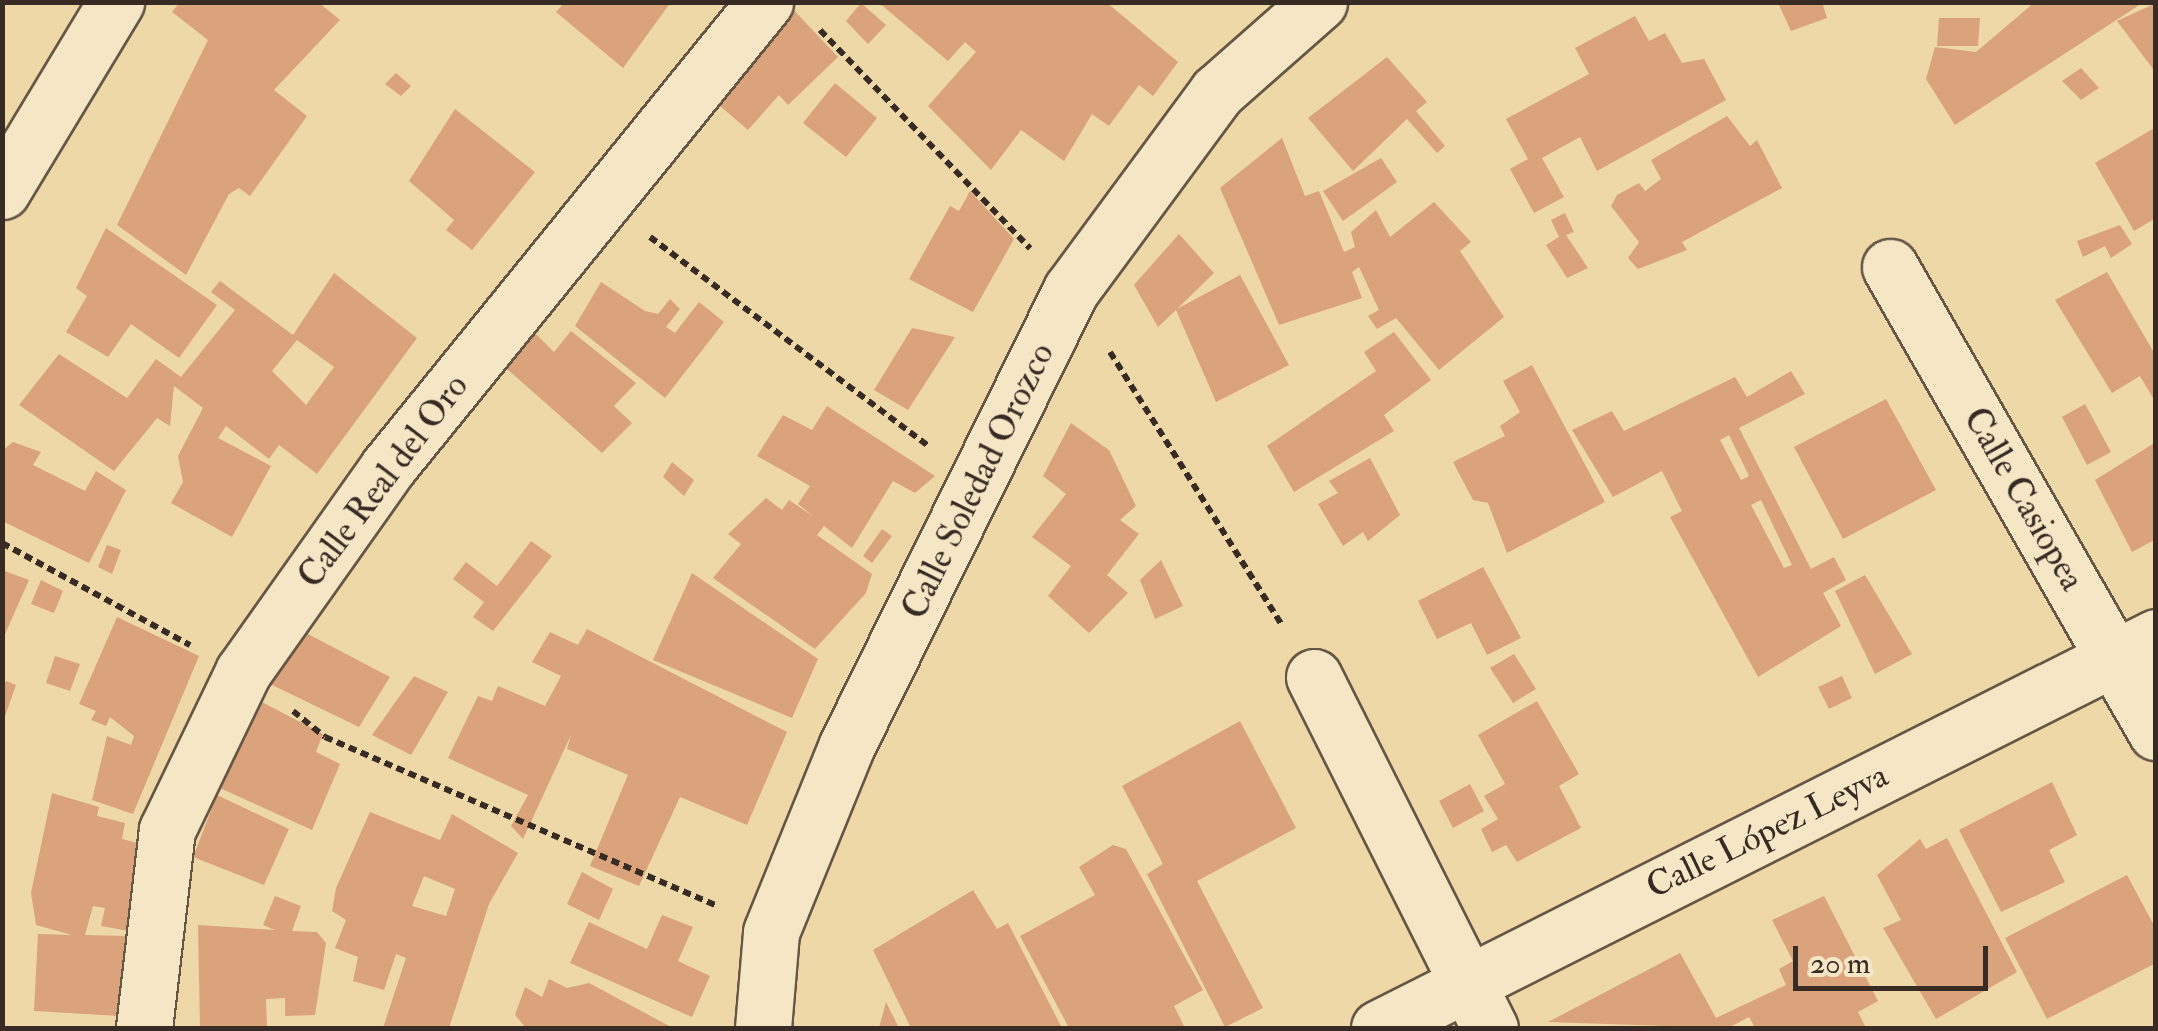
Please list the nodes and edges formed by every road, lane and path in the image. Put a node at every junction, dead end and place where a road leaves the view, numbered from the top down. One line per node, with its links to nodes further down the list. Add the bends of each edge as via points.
1 (116, 2): 4 (street)
2 (1318, 2): 7 (street, Calle Soledad Orozco, via 1216,92)
3 (787, 10): 5 (street, Calle Real del Oro); 7 (path)
4 (2, 191)
5 (602, 201): 8 (path); 11 (street, Calle Real del Oro, via 388,468)
6 (1890, 267): 10 (street, Calle Casiopea)
7 (1071, 290): 8 (street, Calle Soledad Orozco); 12 (path)
8 (978, 482): 14 (street, Calle Soledad Orozco, via 847,745)
9 (2, 543): 11 (path)
10 (2136, 647): 13 (street, Calle Casiopea); 15 (street, Calle López Leyva)
11 (243, 672): 14 (path, via 326,737); 16 (street, Calle Real del Oro, via 167,830)
12 (1314, 677): 15 (street)
13 (2156, 732)
14 (770, 932): 17 (street, Calle Soledad Orozco)
15 (1466, 981): 18 (street, Calle López Leyva); 19 (street)
16 (144, 1028)
17 (764, 1028)
18 (1379, 1028)
19 (1490, 1028)

